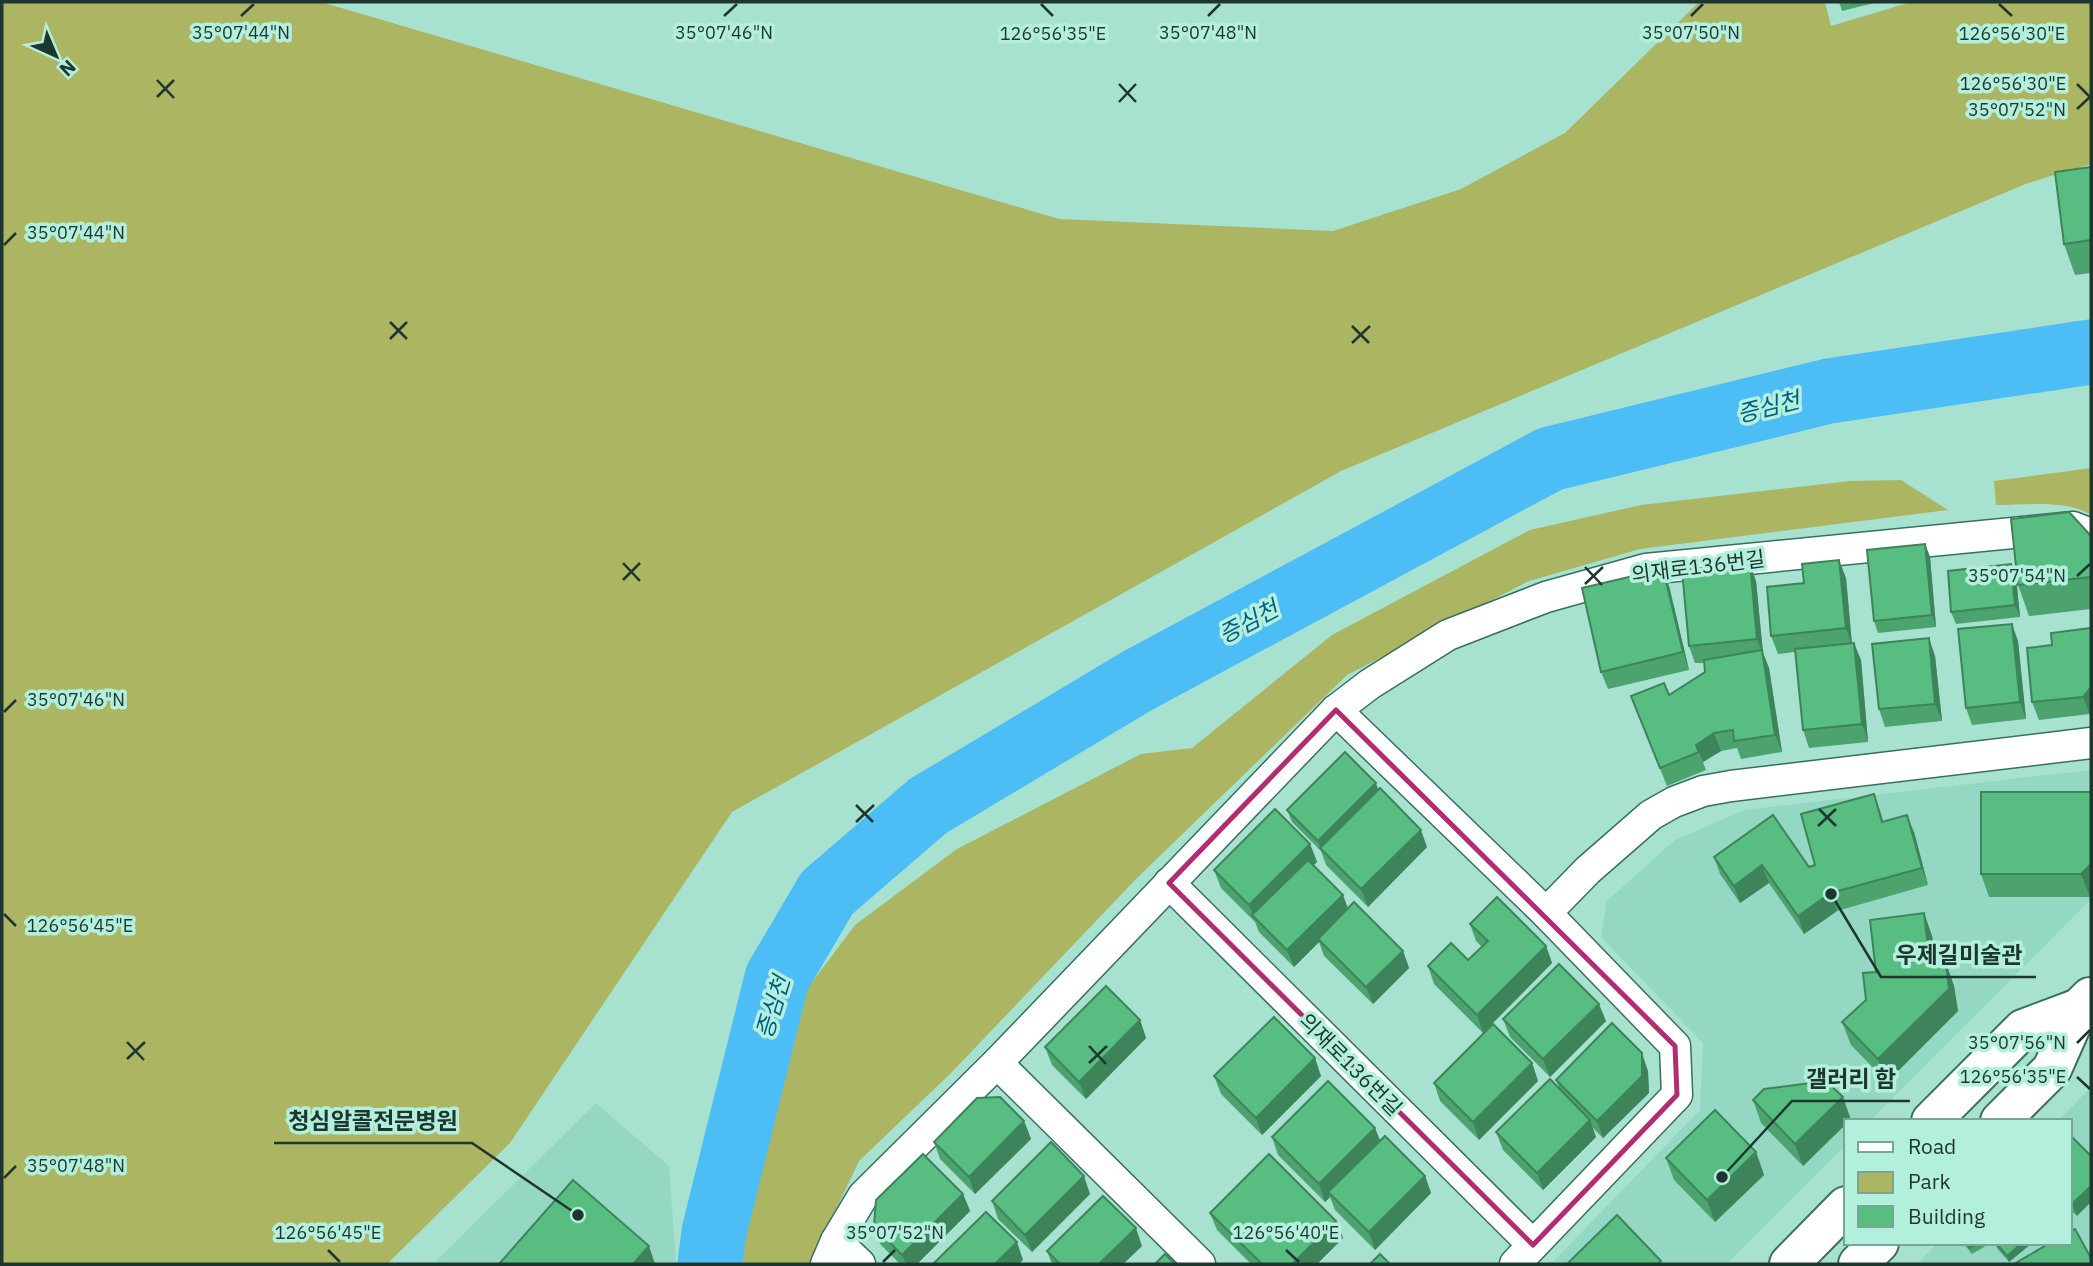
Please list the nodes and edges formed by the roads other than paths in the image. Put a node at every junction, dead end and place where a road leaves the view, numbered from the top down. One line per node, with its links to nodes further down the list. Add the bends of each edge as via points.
1 (2091, 534): 2 (street, 의재로136번길, via 2073,527 1646,569 1546,597 1448,635)
2 (1336, 710): 4 (street, 의재로136번길); 5 (street, 의재로136번길)
3 (2091, 743): 5 (street, via 1703,791 1651,816)
4 (1169, 883): 7 (street, 의재로136번길); 13 (street, 의재로136번길)
5 (1546, 913): 13 (street, 의재로136번길, via 1675,1046 1677,1095)
6 (2085, 1002): 8 (main road, via 2022,1029); 9 (main road, via 2052,1069)
7 (997, 1063): 12 (street, 의재로136번길, via 863,1196); 15 (street)
8 (1933, 1119)
9 (2002, 1119)
10 (1844, 1208): 16 (main road)
11 (1877, 1245): 17 (main road)
12 (831, 1253): 14 (street, 의재로136번길)
13 (1524, 1255)
14 (860, 1264)
15 (1200, 1264)
16 (1789, 1264)
17 (1858, 1264)

